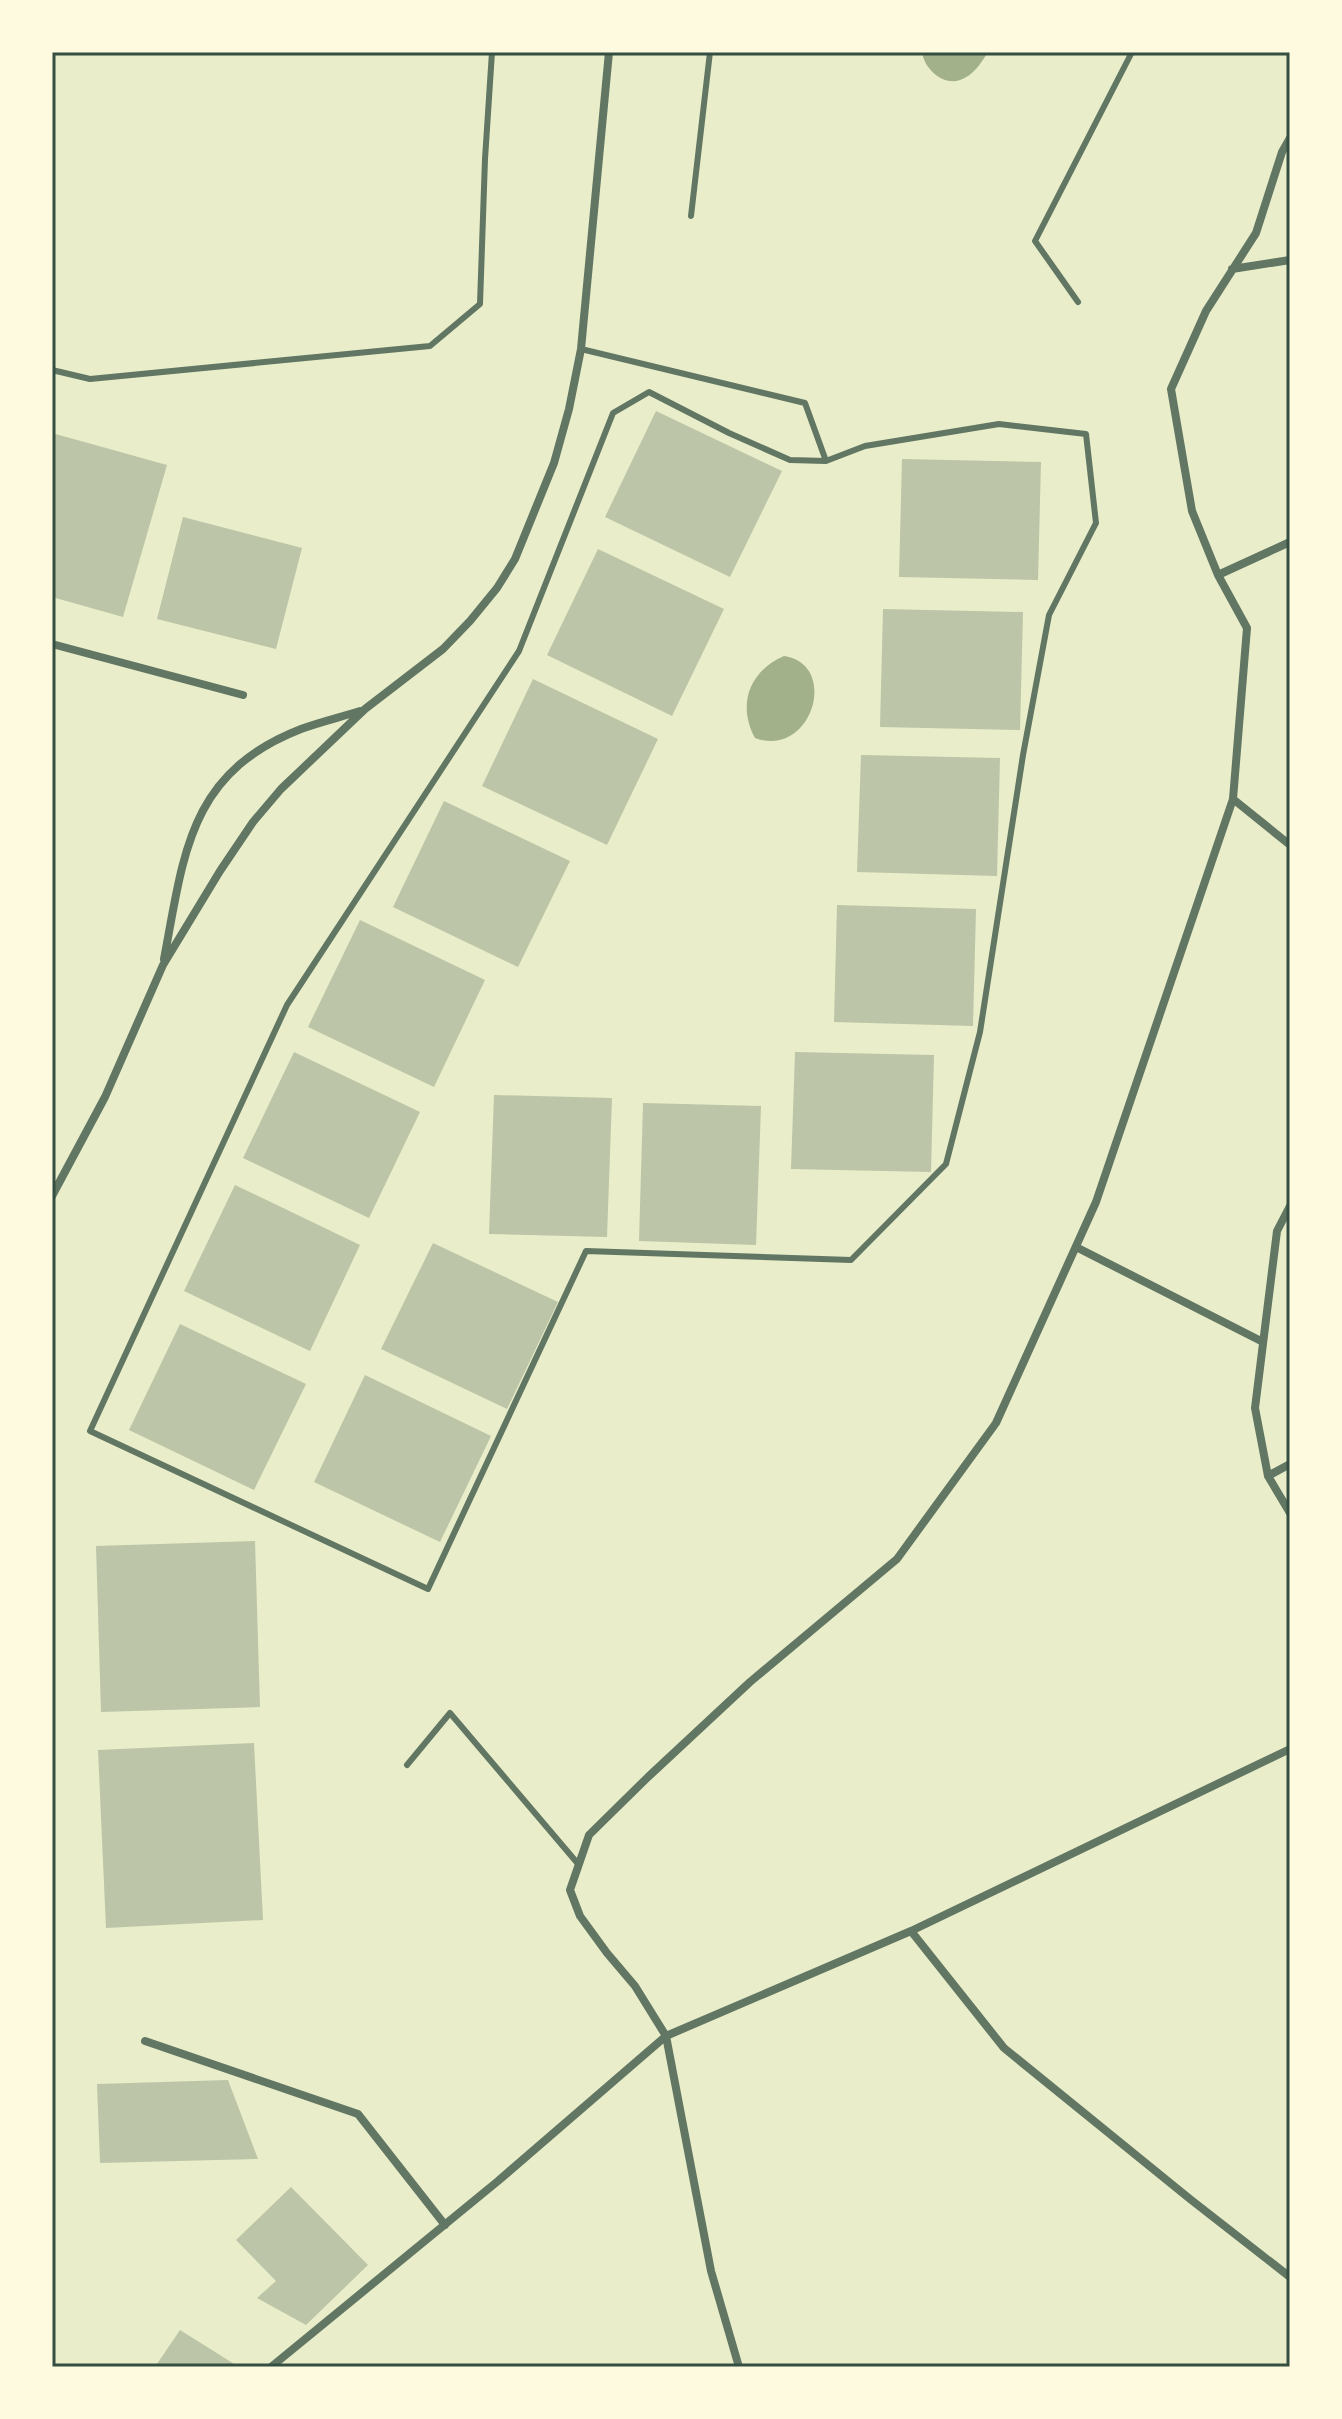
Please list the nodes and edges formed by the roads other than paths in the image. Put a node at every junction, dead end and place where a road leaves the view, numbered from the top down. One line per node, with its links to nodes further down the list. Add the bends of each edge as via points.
1 (492, 52): 11 (lane, via 480,304 430,346 90,379)
2 (609, 52): 10 (street)
3 (710, 52): 6 (lane)
4 (1132, 52): 9 (lane, via 1035,241)
5 (1290, 138): 8 (street, via 1256,233)
6 (691, 216)
7 (1290, 260): 8 (street)
8 (1232, 269): 14 (street, via 1206,311 1171,389 1192,511)
9 (1078, 302)
10 (581, 349): 12 (lane, via 805,403); 17 (street, via 554,463 515,559 497,588 443,649)
11 (52, 370)
12 (826, 461): 12 (lane, via 790,460 649,392 613,413 519,651 287,1005 90,1431 428,1589 586,1251 851,1260 946,1164 980,1032 1049,615 1096,523 1086,434 999,424 865,446)
13 (1290, 542): 14 (street)
14 (1218, 575): 18 (street, via 1247,628)
15 (52, 644): 16 (street)
16 (243, 695)
17 (365, 709): 20 (street, via 253,822); 20 (street, via 269,744 225,779 206,802 183,861)
18 (1233, 799): 19 (street); 23 (street)
19 (1290, 845)
20 (163, 965): 21 (street, via 105,1097)
21 (52, 1196)
22 (1290, 1206): 24 (street, via 1277,1231)
23 (1076, 1247): 24 (street); 30 (street, via 996,1423 897,1559 750,1682 648,1777 589,1835)
24 (1263, 1342): 26 (street, via 1255,1408)
25 (1290, 1464): 26 (street)
26 (1268, 1476): 27 (street)
27 (1290, 1513)
28 (1290, 1749): 31 (street)
29 (407, 1765): 30 (lane, via 450,1713)
30 (579, 1865): 32 (street, via 570,1890 580,1916)
31 (911, 1931): 32 (street); 35 (street, via 1004,2048)
32 (666, 2036): 34 (street); 37 (street, via 711,2271)
33 (145, 2041): 34 (street, via 358,2114)
34 (445, 2225): 36 (street)
35 (1290, 2277)
36 (271, 2367)
37 (739, 2367)

